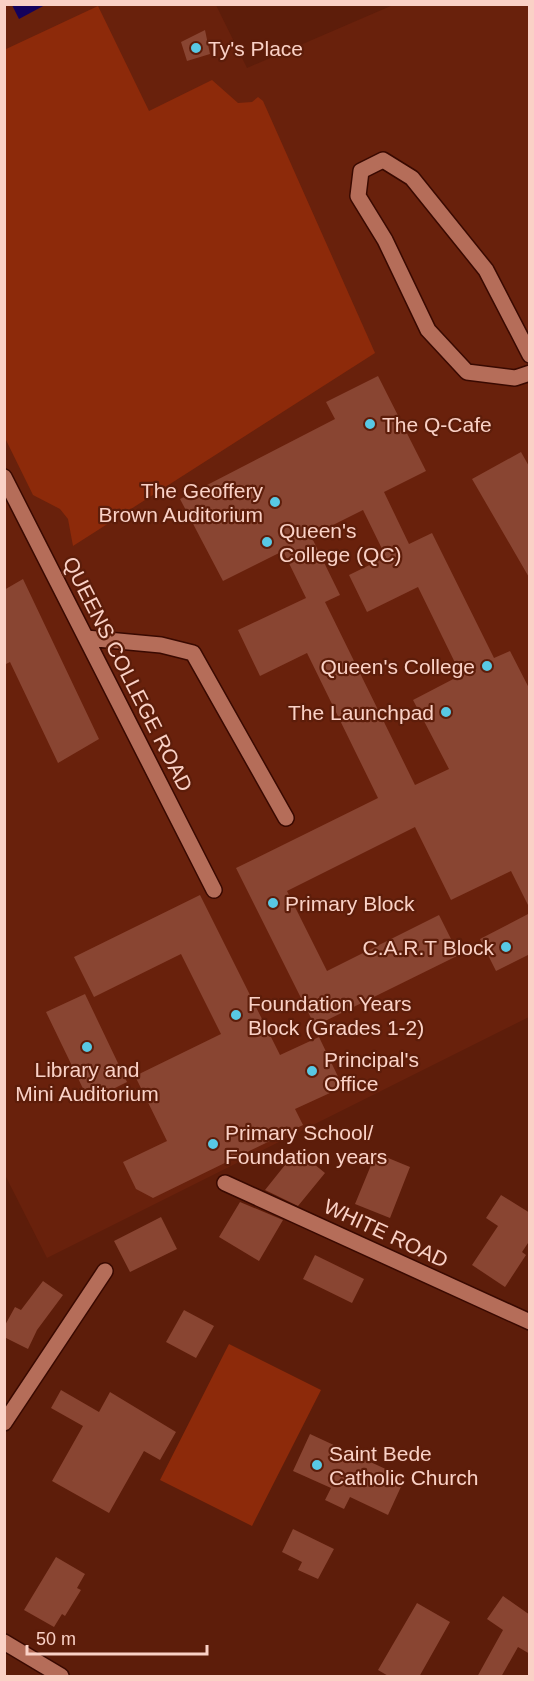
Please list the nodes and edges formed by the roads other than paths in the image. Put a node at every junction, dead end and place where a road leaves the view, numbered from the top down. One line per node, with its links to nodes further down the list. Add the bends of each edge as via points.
1 (530, 355): 2 (street, via 486,270 412,178 383,160 361,171 358,196 385,240 428,330 467,372 515,378)
2 (530, 374)
3 (4, 477): 4 (street, QUEENS COLLEGE ROAD)
4 (86, 638): 5 (street, via 161,645 193,653); 6 (street, QUEENS COLLEGE ROAD)
5 (286, 818)
6 (214, 890)
7 (225, 1183): 9 (street, WHITE ROAD)
8 (105, 1271): 10 (street)
9 (529, 1321)
10 (4, 1423)
11 (4, 1642): 12 (street)
12 (61, 1677)

